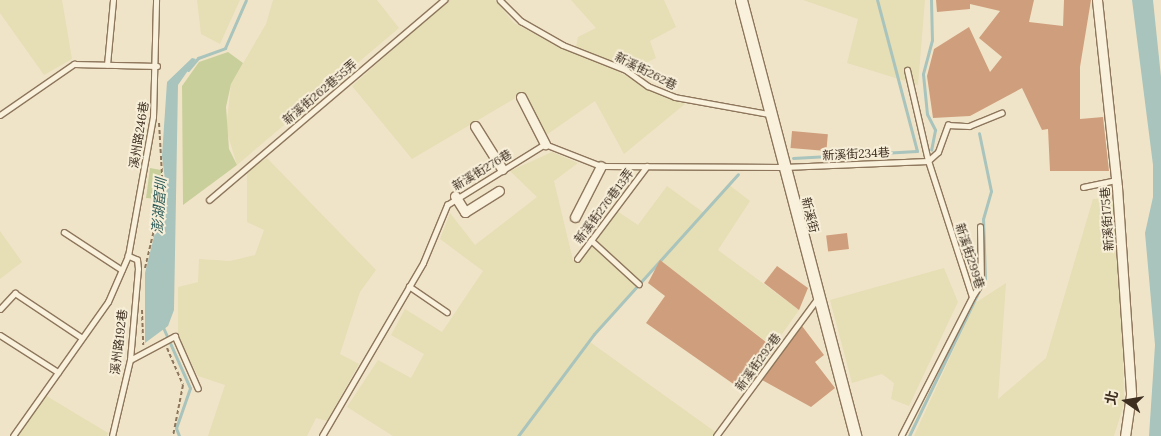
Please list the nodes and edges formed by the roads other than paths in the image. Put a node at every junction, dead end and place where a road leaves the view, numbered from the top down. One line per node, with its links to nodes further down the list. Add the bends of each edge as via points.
1 (113, 0): 7 (lane)
2 (156, 0): 8 (lane, 溪州路246巷)
3 (444, 0): 25 (lane, 新溪街262巷55弄)
4 (500, 0): 12 (lane, 新溪街262巷, via 521,20 555,40 626,70 648,86 675,97)
5 (741, 0): 12 (street, 新溪街)
6 (1097, 0): 21 (street, 新溪街175巷)
7 (107, 65): 8 (lane); 13 (lane, via 74,64)
8 (157, 66): 30 (lane, 溪州路246巷, via 152,121)
9 (907, 70): 16 (lane, 新溪街299巷)
10 (521, 97): 15 (street)
11 (1002, 113): 16 (lane, via 969,126 948,125 938,152)
12 (770, 114): 19 (street, 新溪街)
13 (0, 115)
14 (475, 126): 20 (street)
15 (545, 144): 17 (lane); 20 (lane, 新溪街276巷)
16 (928, 161): 19 (lane, 新溪街234巷); 35 (lane, 新溪街299巷)
17 (601, 166): 18 (lane); 26 (street)
18 (647, 166): 19 (lane); 29 (lane, 新溪街276巷13弄)
19 (784, 167): 36 (street, 新溪街)
20 (502, 169): 24 (lane, 新溪街276巷)
21 (1116, 180): 22 (lane); 50 (street, 新溪街175巷, via 1131,395)
22 (1083, 187)
23 (499, 191): 24 (street, via 465,212)
24 (455, 196): 34 (lane, 新溪街276巷)
25 (210, 200)
26 (575, 217)
27 (980, 227): 35 (lane, via 981,282)
28 (64, 232): 32 (lane)
29 (591, 240): 31 (lane, 新溪街276巷13弄); 33 (lane)
30 (128, 256): 32 (lane, 溪州路246巷); 41 (lane, 溪州路192巷, via 137,260 138,268)
31 (577, 258)
32 (122, 270): 40 (lane, 溪州路246巷, via 108,302)
33 (639, 284)
34 (409, 286): 38 (lane); 46 (lane, 新溪街276巷)
35 (972, 297): 49 (lane, 新溪街299巷)
36 (816, 299): 47 (lane, 新溪街292巷); 48 (street, 新溪街)
37 (0, 310): 40 (lane, via 15,293)
38 (447, 312)
39 (0, 335): 42 (lane)
40 (81, 337): 42 (lane, 溪州路246巷)
41 (130, 360): 43 (lane, via 174,336); 45 (lane, 溪州路192巷)
42 (58, 372): 44 (lane, 溪州路246巷)
43 (198, 388)
44 (13, 436)
45 (112, 436)
46 (322, 436)
47 (716, 436)
48 (855, 436)
49 (901, 436)
50 (1125, 436)

